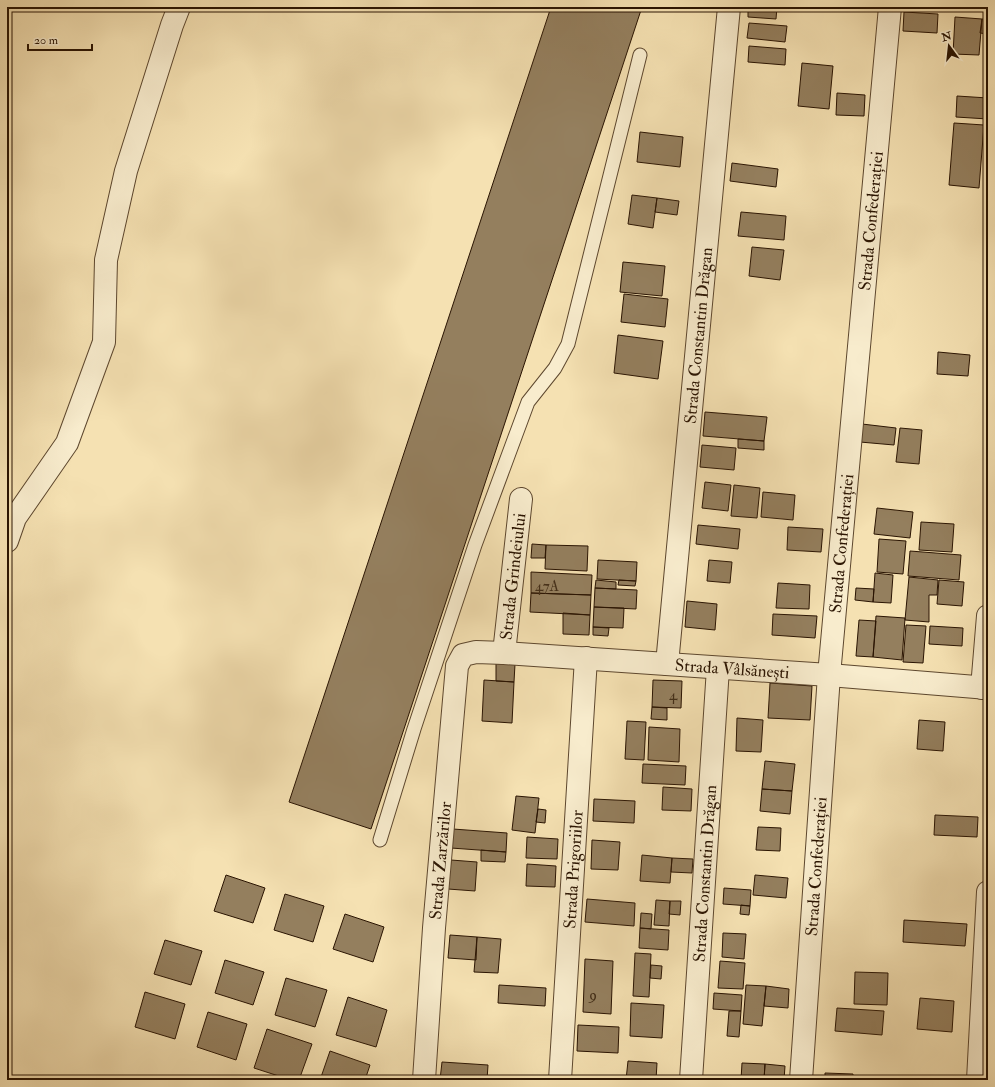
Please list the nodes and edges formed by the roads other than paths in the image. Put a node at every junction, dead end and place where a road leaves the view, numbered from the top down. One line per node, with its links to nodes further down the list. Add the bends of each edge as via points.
1 (179, 7): 6 (street, via 123,186 106,260 104,342 67,443 15,518)
2 (729, 7): 12 (street, Strada Constantin Drăgan)
3 (890, 7): 14 (street, Strada Confederației)
4 (640, 55): 8 (lane, via 568,344 555,368 528,402)
5 (521, 499): 9 (street, Strada Grindeiului)
6 (7, 541)
7 (988, 616): 15 (street)
8 (444, 640): 10 (lane); 16 (lane)
9 (504, 653): 10 (street, Strada Vâlsănești); 11 (street, Strada Vâlsănești)
10 (470, 654): 18 (street, Strada Zarzărilor, via 457,666 434,928)
11 (586, 658): 12 (street, Strada Vâlsănești); 19 (street, Strada Prigoriilor)
12 (667, 664): 13 (street, Strada Vâlsănești)
13 (718, 668): 14 (street, Strada Vâlsănești); 20 (street, Strada Constantin Drăgan)
14 (829, 675): 15 (street, Strada Vâlsănești); 21 (street, Strada Confederației)
15 (985, 688)
16 (380, 840)
17 (988, 892): 22 (street)
18 (424, 1080)
19 (560, 1080)
20 (691, 1080)
21 (801, 1080)
22 (978, 1080)

